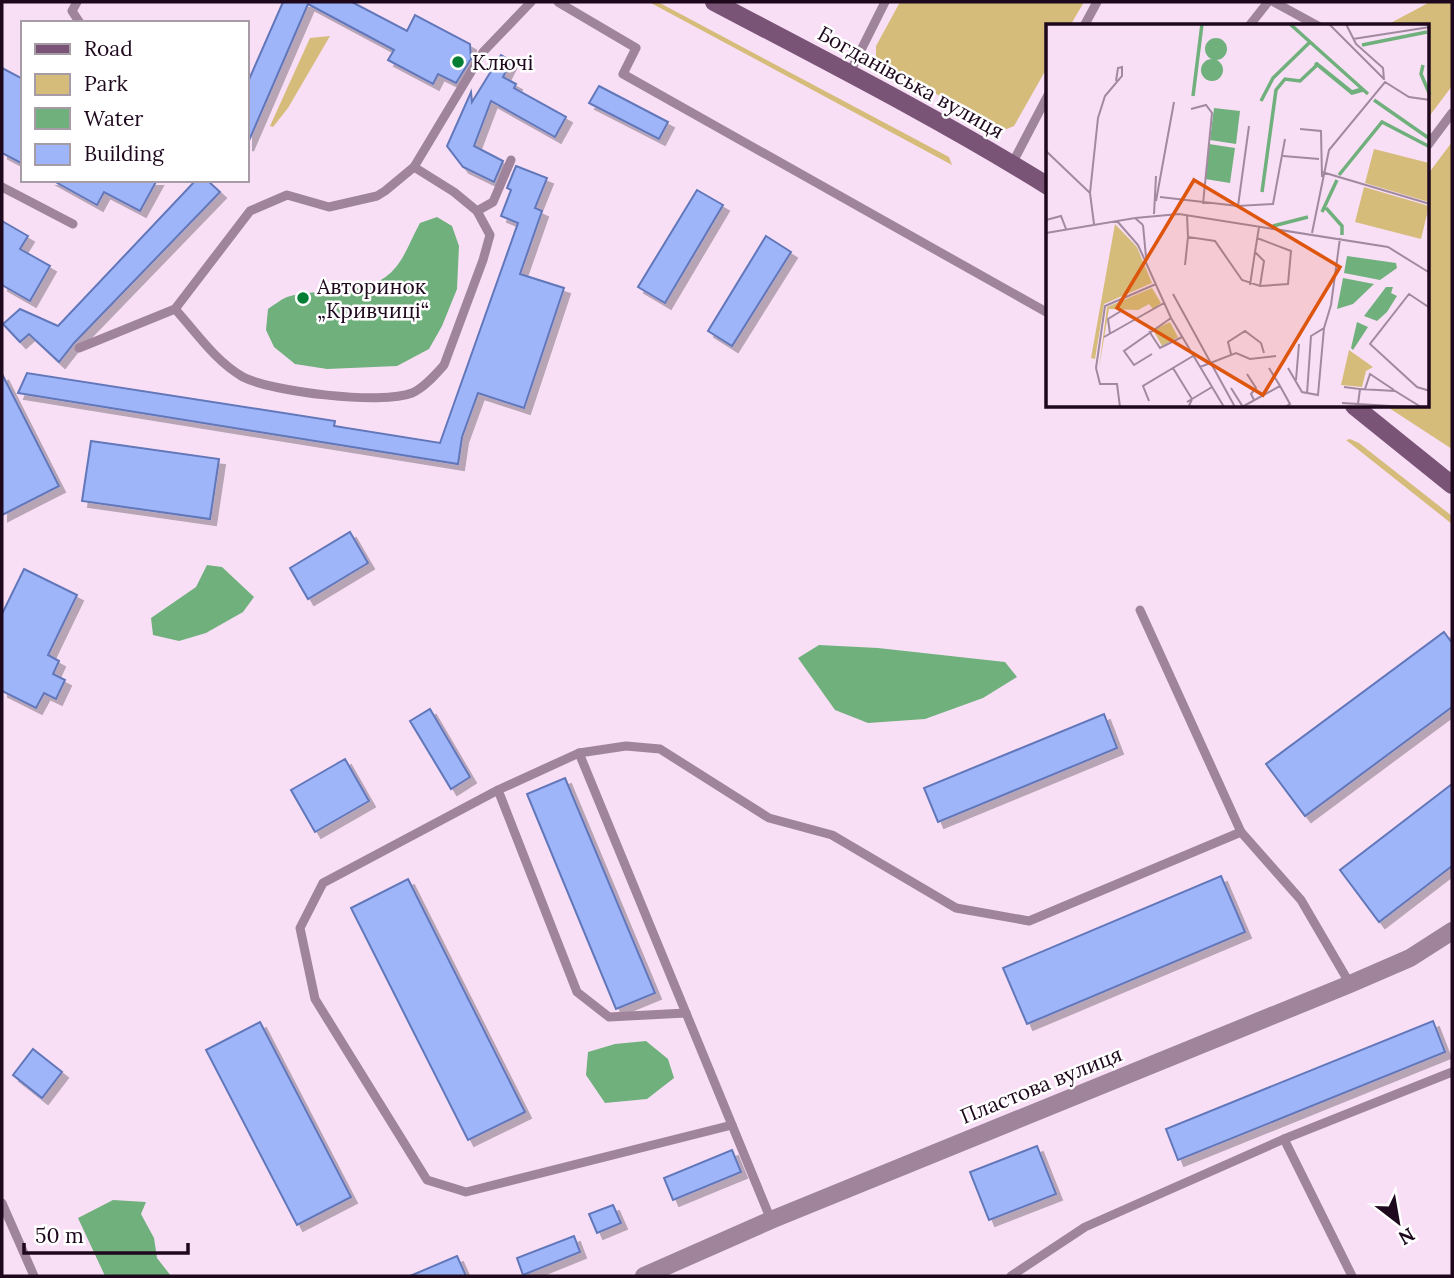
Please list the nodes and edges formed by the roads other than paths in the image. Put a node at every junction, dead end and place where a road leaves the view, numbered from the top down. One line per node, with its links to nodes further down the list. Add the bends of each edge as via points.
1 (77, 2): 9 (lane, via 72,11)
2 (531, 2): 19 (lane, via 483,52)
3 (558, 2): 25 (lane, via 636,48 622,74)
4 (714, 2): 13 (main road, Богданівська вулиця)
5 (885, 2): 13 (lane)
6 (1097, 2): 10 (lane)
7 (1268, 2): 11 (lane)
8 (1274, 2): 12 (lane)
9 (79, 21)
10 (1085, 24)
11 (1251, 24)
12 (1314, 24)
13 (849, 74): 18 (main road, Богданівська вулиця)
14 (1046, 99): 18 (lane)
15 (1452, 113): 16 (lane)
16 (1430, 142)
17 (511, 160): 22 (lane, via 493,202)
18 (1012, 164): 20 (main road, Богданівська вулиця)
19 (414, 167): 22 (lane); 24 (lane, via 377,196 329,207 287,195 250,211)
20 (1046, 185)
21 (2, 187): 23 (lane)
22 (477, 211): 24 (lane, via 490,235 484,260 444,365 412,393 356,398 283,389 244,377 220,360)
23 (73, 224)
24 (175, 309): 26 (lane)
25 (1046, 312)
26 (79, 348)
27 (1356, 408): 28 (main road)
28 (1452, 485)
29 (1140, 610): 32 (lane)
30 (579, 753): 31 (lane); 32 (lane, via 626,746 660,749 769,818 832,835 956,908 1029,921); 35 (lane)
31 (498, 790): 35 (lane, via 577,992 609,1017); 37 (lane, via 323,883 300,928 315,999 427,1180 466,1192)
32 (1241, 832): 34 (lane, via 1301,900)
33 (1452, 931): 34 (street, Пластова вулиця, via 1410,958)
34 (1350, 984): 40 (street, Пластова вулиця)
35 (686, 1013): 37 (lane)
36 (1452, 1072): 38 (lane)
37 (732, 1125): 40 (lane)
38 (1284, 1139): 43 (lane, via 1085,1227); 44 (lane)
39 (2, 1203): 41 (lane)
40 (771, 1220): 42 (street, Пластова вулиця)
41 (34, 1276)
42 (644, 1276)
43 (1011, 1276)
44 (1352, 1276)

